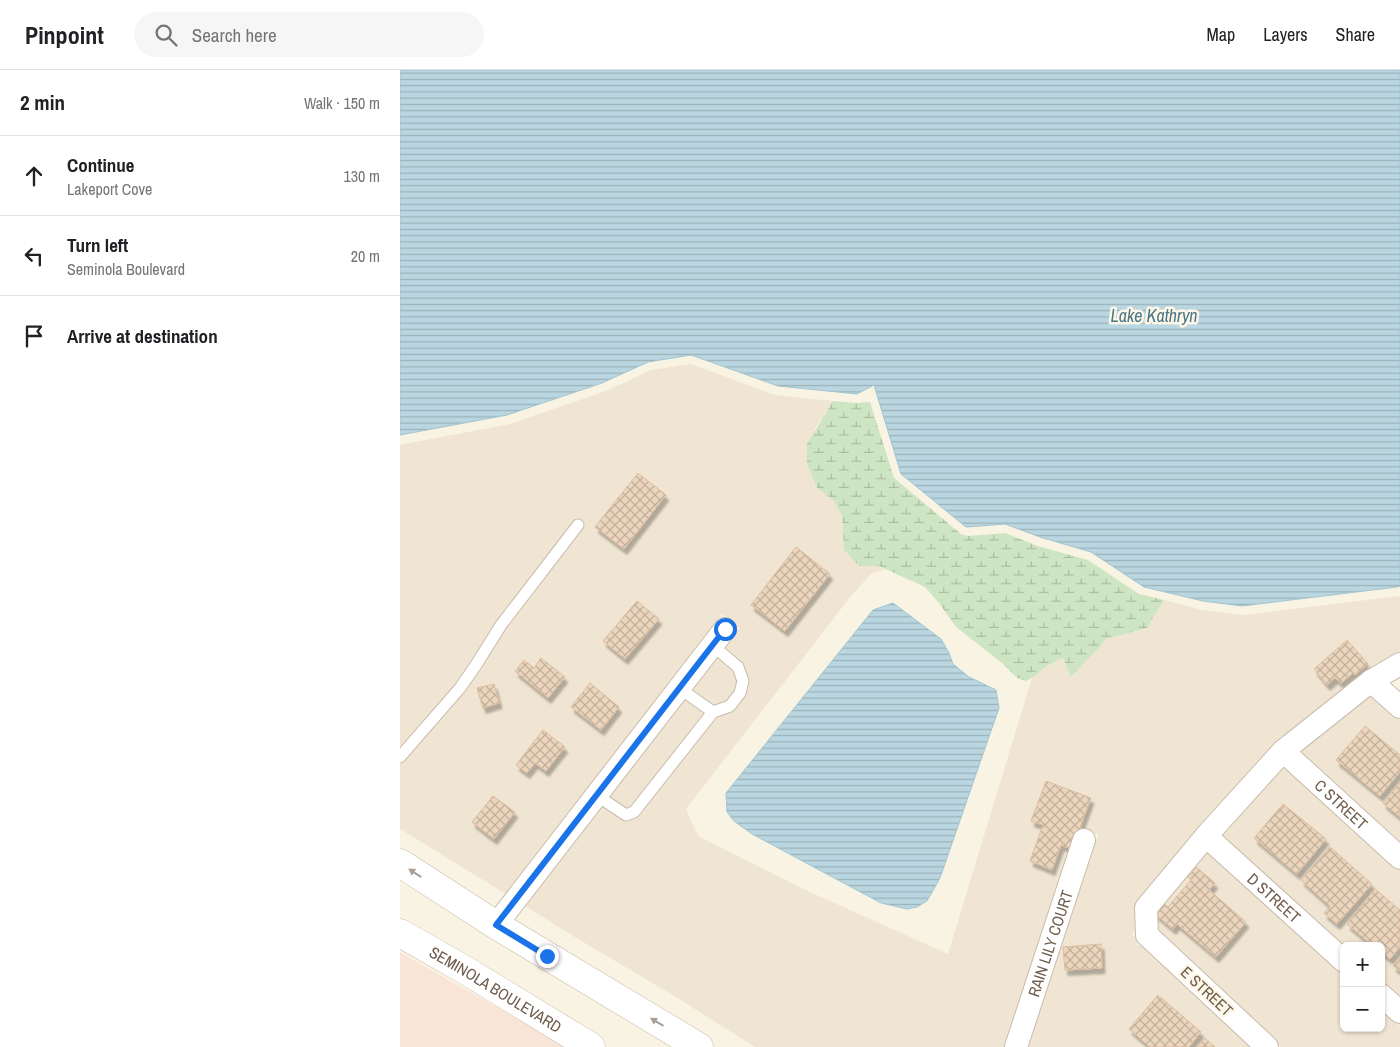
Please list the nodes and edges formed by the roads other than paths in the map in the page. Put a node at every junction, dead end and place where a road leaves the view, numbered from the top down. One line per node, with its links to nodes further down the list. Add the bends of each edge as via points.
1 (578, 525): 9 (lane, via 501,625 460,688)
2 (718, 637): 5 (street); 7 (lane, via 738,667 743,681 740,693 730,706)
3 (1400, 664): 4 (street)
4 (1371, 680): 6 (street); 8 (street)
5 (679, 688): 7 (lane); 10 (street)
6 (1400, 707)
7 (713, 712): 10 (lane, via 634,812 626,815)
8 (1282, 751): 11 (street); 13 (street, C STREET)
9 (400, 756)
10 (596, 795): 16 (street)
11 (1206, 836): 18 (street, D STREET); 24 (street, E STREET, via 1146,908 1148,935)
12 (1084, 840): 23 (street, RAIN LILY COURT)
13 (1400, 858)
14 (400, 863): 16 (main road, one-way to 14)
15 (400, 885): 16 (main road, via 460,920 477,927)
16 (496, 925): 22 (main road, one-way to 16)
17 (400, 933): 21 (main road, SEMINOLA BOULEVARD)
18 (1340, 957)
19 (1385, 999): 20 (street)
20 (1400, 1012)
21 (591, 1047)
22 (699, 1047)
23 (1016, 1047)
24 (1267, 1047)

